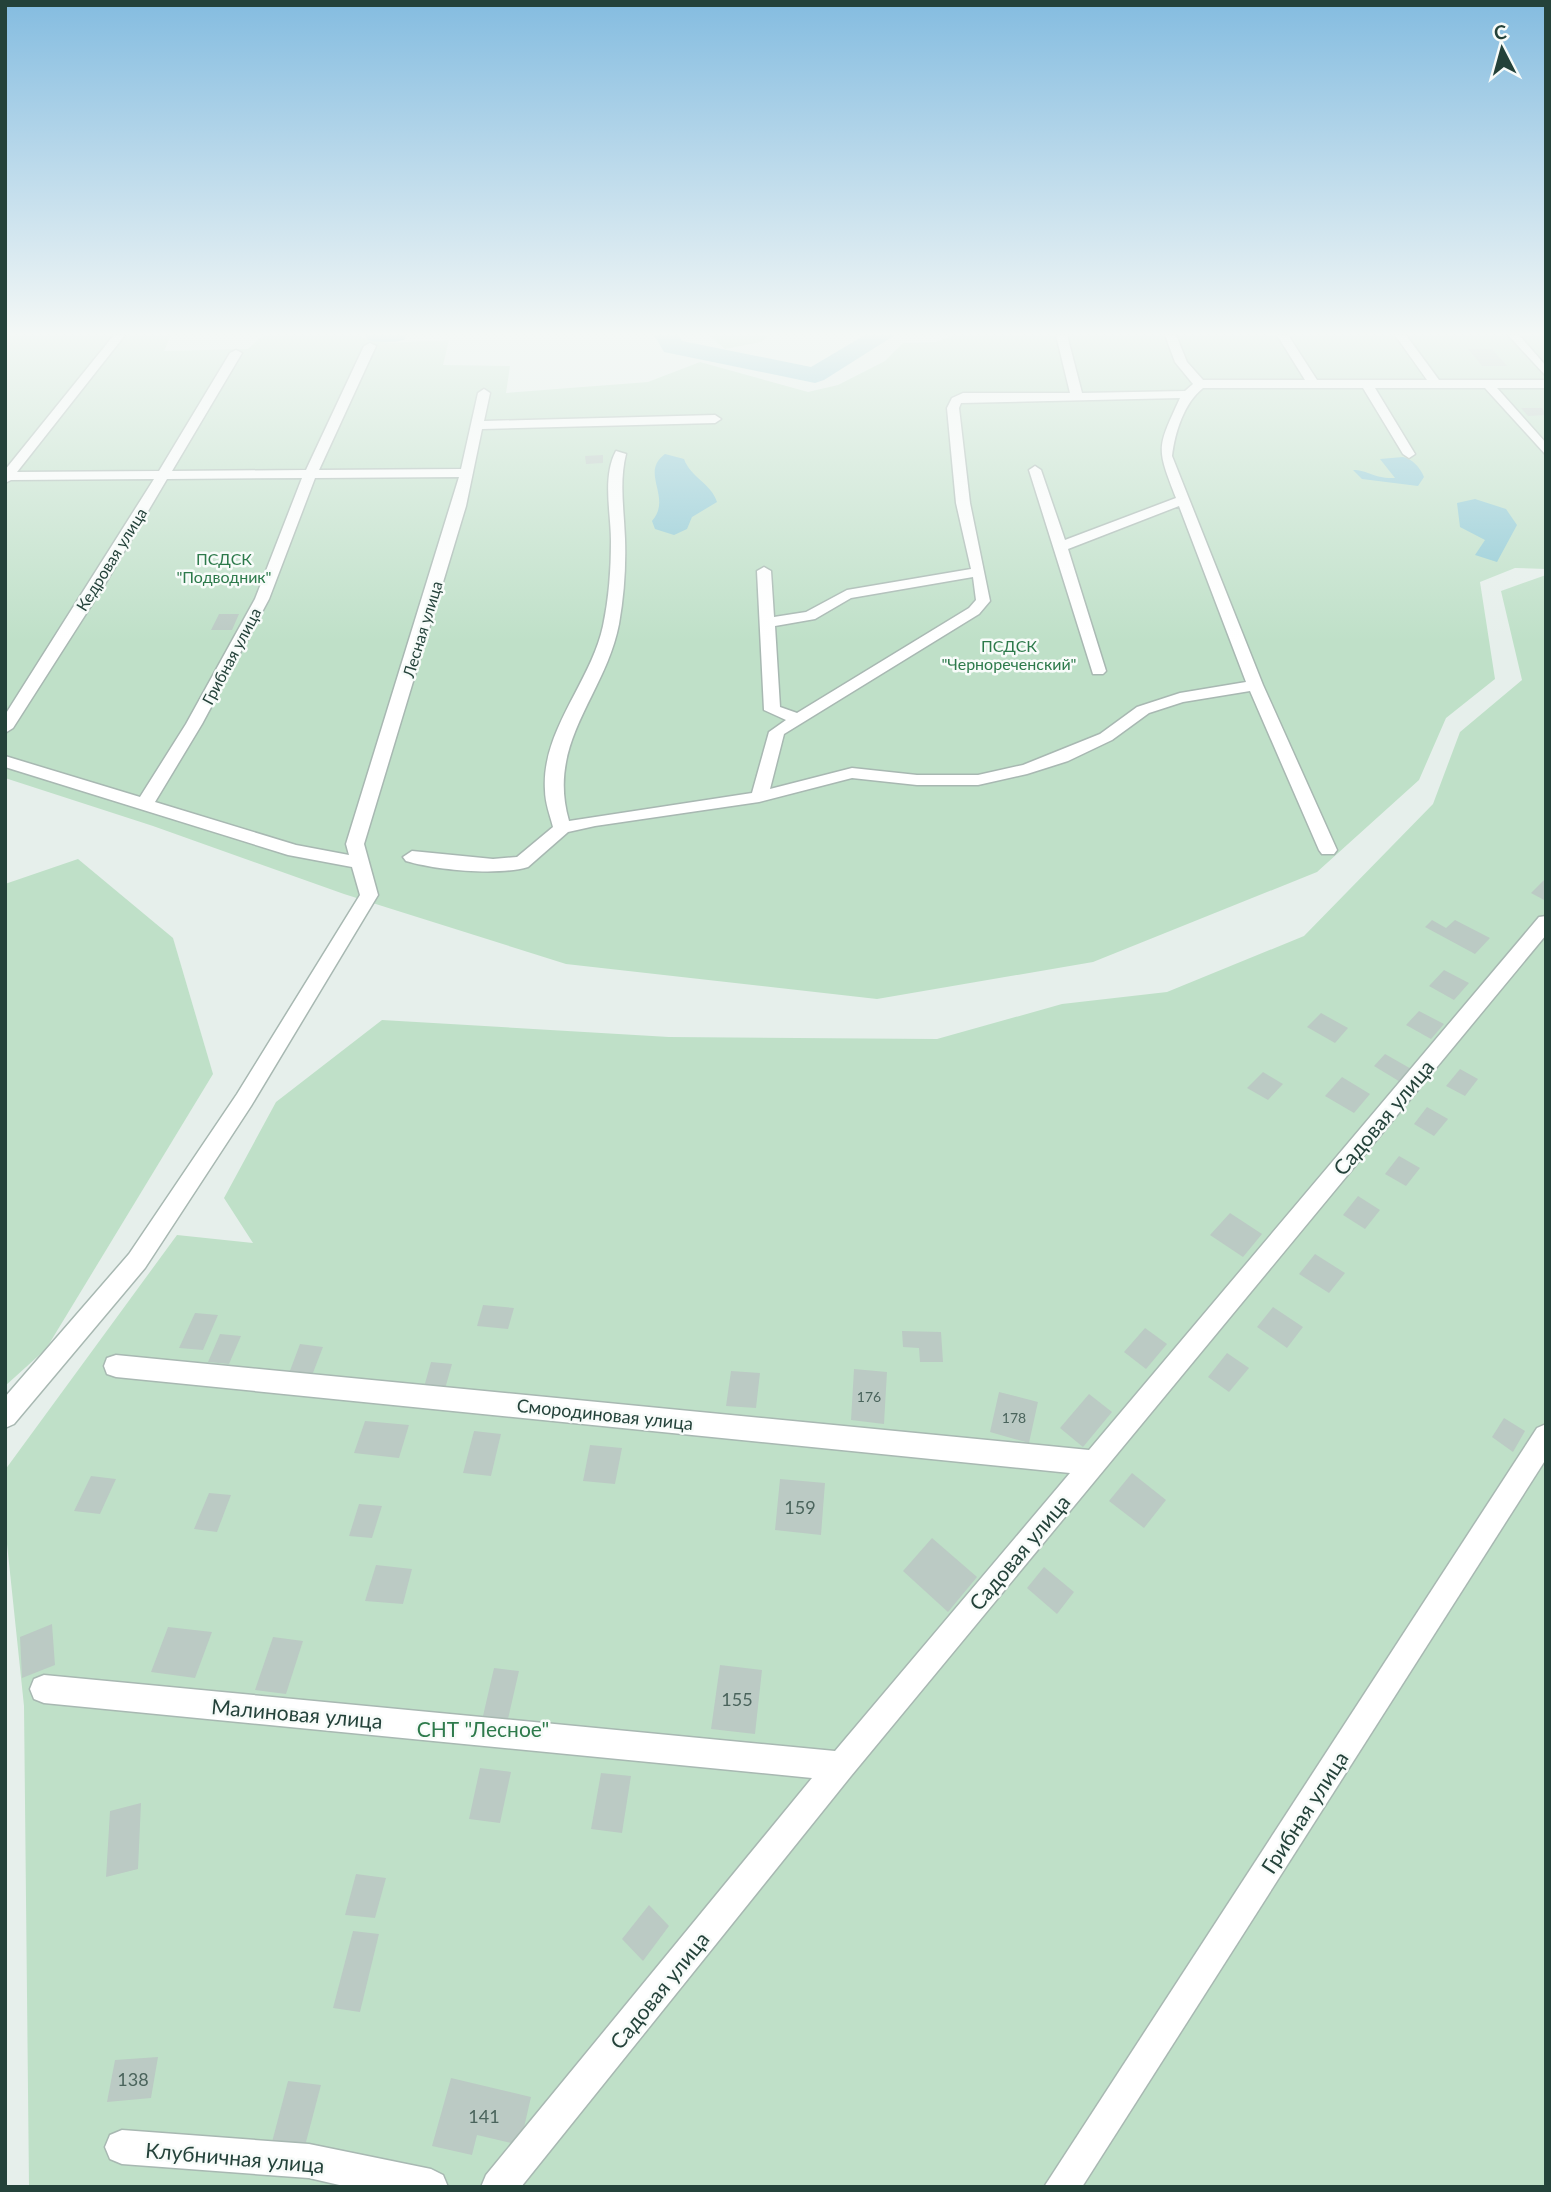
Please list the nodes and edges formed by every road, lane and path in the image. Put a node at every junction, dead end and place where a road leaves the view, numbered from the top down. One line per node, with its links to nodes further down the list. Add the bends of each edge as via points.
1 (38, 437): 16 (street)
2 (186, 437): 14 (street, Кедровая улица)
3 (327, 437): 15 (street, Грибная улица)
4 (474, 437): 13 (street, Лесная улица)
5 (955, 437): 20 (street, via 963,503)
6 (1168, 437): 17 (street, via 1166,456)
7 (1399, 437): 11 (street)
8 (1534, 437): 9 (street)
9 (1546, 451)
10 (620, 454): 29 (street, via 615,493 618,564 611,624 606,649 563,741 553,786)
11 (1409, 454)
12 (1035, 470): 18 (street)
13 (466, 473): 15 (street); 32 (street, Лесная улица, via 355,844)
14 (164, 474): 15 (street); 16 (street); 25 (street, Кедровая улица)
15 (310, 474): 28 (street, Грибная улица, via 262,599)
16 (6, 477)
17 (1181, 501): 18 (street); 23 (street)
18 (1060, 547): 22 (street)
19 (764, 570): 21 (street)
20 (979, 572): 21 (street, via 847,594 810,616); 24 (street, via 983,601 974,611)
21 (767, 623): 24 (street, via 772,710)
22 (1098, 671)
23 (1255, 685): 27 (street, via 1180,698 1143,710 1106,737 1027,769 978,780 852,773); 30 (street)
24 (799, 719): 27 (street, via 777,732)
25 (5, 728)
26 (5, 761): 28 (street)
27 (759, 797): 29 (street)
28 (144, 805): 32 (street, via 294,851)
29 (562, 828): 31 (street, via 522,863 493,865)
30 (1328, 850)
31 (412, 857)
32 (361, 863): 35 (street, Лесная улица, via 369,895 244,1100 137,1261)
33 (1546, 922): 37 (street, Садовая улица)
34 (116, 1366): 37 (street, Смородиновая улица)
35 (5, 1416)
36 (1546, 1436): 43 (street, Грибная улица)
37 (1093, 1463): 39 (street, Садовая улица)
38 (44, 1689): 39 (street, Малиновая улица)
39 (841, 1766): 42 (street, Садовая улица)
40 (122, 2147): 41 (street, Клубничная улица, via 309,2161)
41 (431, 2187)
42 (498, 2187)
43 (1061, 2187)

